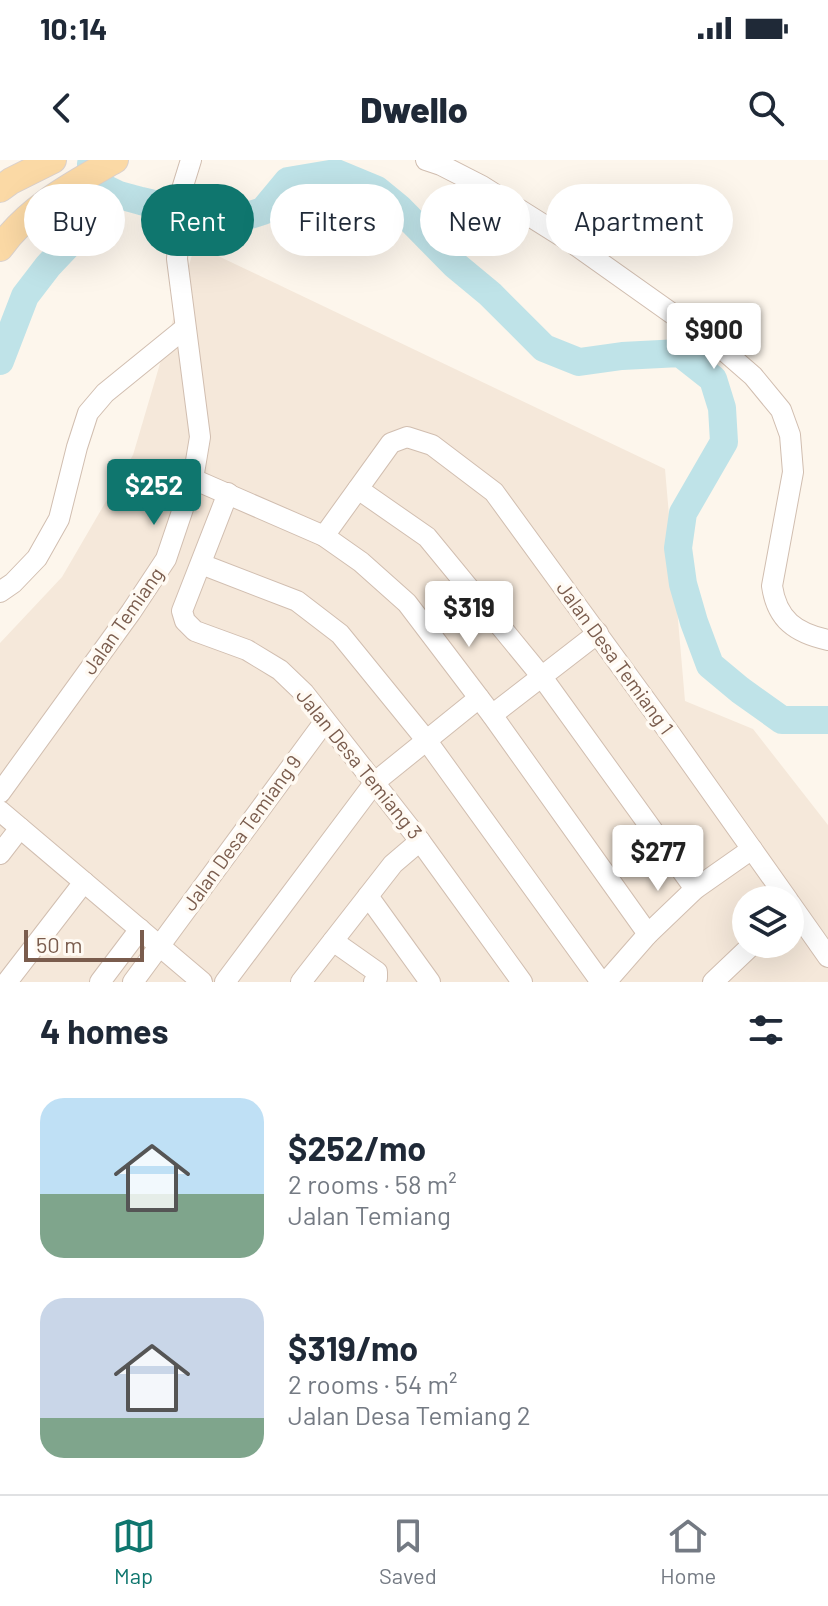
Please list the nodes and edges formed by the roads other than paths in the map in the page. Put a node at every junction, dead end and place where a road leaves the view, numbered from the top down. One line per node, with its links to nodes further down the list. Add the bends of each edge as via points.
1 (53, 160): 8 (main road)
2 (177, 160): 6 (street, Jalan Temiang)
3 (191, 160): 7 (street, Jalan Temiang)
4 (426, 160): 19 (street, via 482,186 574,244 753,376 781,410 790,435 793,472 772,586 774,603 806,635)
5 (106, 161): 8 (main road); 9 (main road, via 13,229)
6 (181, 184)
7 (184, 184)
8 (7, 200)
9 (0, 248)
10 (177, 256): 11 (street, Jalan Temiang)
11 (185, 328): 12 (street, Jalan Temiang, via 200,437); 17 (street, via 88,413 59,519 37,558)
12 (193, 479): 14 (street); 26 (street, Jalan Temiang, via 166,559)
13 (358, 489): 15 (street, Jalan Desa Temiang 1); 18 (street, Jalan Desa Temiang 1, via 391,443 407,437 432,445 494,492); 20 (street, via 427,537)
14 (228, 493): 15 (street); 16 (street, Jalan Desa Temiang 3)
15 (324, 536): 21 (street, via 407,603)
16 (201, 564): 23 (street, Jalan Desa Temiang 3, via 182,611 185,621 195,631 247,650 280,670); 24 (street, via 297,601 340,634)
17 (0, 592)
18 (598, 633): 20 (street); 30 (street, Jalan Desa Temiang 1)
19 (828, 640)
20 (542, 677): 22 (street); 34 (street)
21 (479, 698): 22 (street); 24 (street)
22 (492, 715): 38 (street)
23 (325, 721): 25 (street, Jalan Desa Temiang 3); 40 (street, Jalan Desa Temiang 9)
24 (427, 741): 25 (street); 52 (street)
25 (375, 782): 29 (street, Jalan Desa Temiang 3); 47 (street)
26 (0, 793)
27 (0, 811): 28 (street)
28 (20, 828): 31 (street); 32 (street)
29 (420, 841): 35 (street); 51 (street, Jalan Desa Temiang 3)
30 (752, 849): 33 (street, Jalan Desa Temiang 1); 34 (street)
31 (0, 854)
32 (84, 882): 37 (street); 43 (street)
33 (777, 886)
34 (695, 889): 38 (street)
35 (368, 896): 39 (street); 50 (street)
36 (804, 924): 41 (street, Jalan Desa Temiang 1)
37 (140, 929): 40 (street); 44 (street)
38 (648, 934): 52 (street)
39 (333, 941): 48 (street); 49 (street, via 377,972)
40 (160, 946): 45 (street, Jalan Desa Temiang 9); 46 (street)
41 (828, 957)
42 (738, 958): 53 (street)
43 (7, 982)
44 (100, 982)
45 (133, 982)
46 (202, 982)
47 (225, 982)
48 (301, 982)
49 (374, 982)
50 (430, 982)
51 (522, 982)
52 (603, 982)
53 (713, 982)

